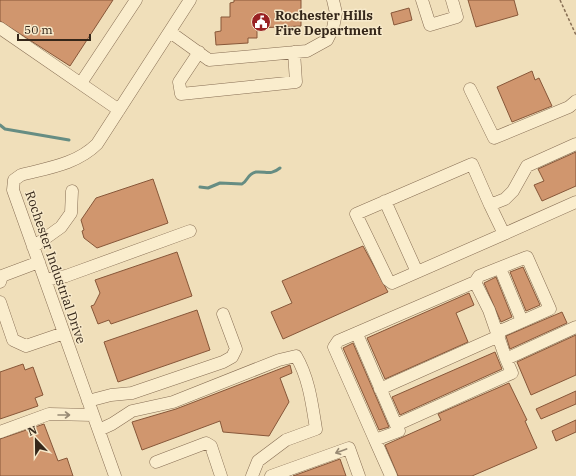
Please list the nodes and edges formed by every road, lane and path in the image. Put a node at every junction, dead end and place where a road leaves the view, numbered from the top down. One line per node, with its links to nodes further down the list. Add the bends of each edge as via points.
1 (136, 0): 12 (street)
2 (190, 0): 8 (street, Rochester Industrial Drive)
3 (333, 0): 11 (street, via 336,14 334,28 327,40 307,51)
4 (422, 0): 5 (street, via 430,25 457,17)
5 (452, 0)
6 (560, 0): 9 (path)
7 (0, 28): 12 (street)
8 (170, 32): 10 (street); 15 (street, Rochester Industrial Drive)
9 (576, 35)
10 (199, 52): 11 (street, via 209,60); 11 (street, via 179,82 181,94 296,82)
11 (294, 52)
12 (81, 83): 15 (street)
13 (470, 89): 14 (street, via 494,138 569,108)
14 (576, 101)
15 (119, 110): 23 (street, Rochester Industrial Drive, via 88,154 22,175 14,180 13,190)
16 (576, 144): 20 (street, via 527,166 512,192 505,199)
17 (72, 191): 23 (street, via 71,213 61,227)
18 (385, 201): 20 (street, via 472,164); 26 (street); 26 (street, via 356,214 388,280 392,283)
19 (576, 202): 22 (street)
20 (490, 205): 22 (street)
21 (190, 231): 27 (street, via 66,276)
22 (504, 234): 26 (street)
23 (33, 247): 24 (street, Rochester Industrial Drive)
24 (39, 262): 27 (street, Rochester Industrial Drive); 28 (street, via 2,276)
25 (500, 268): 29 (street, via 479,276); 32 (street); 32 (street, via 527,257 550,309)
26 (417, 272)
27 (45, 280): 34 (street, Rochester Industrial Drive)
28 (0, 282)
29 (475, 282): 35 (street); 36 (street)
30 (0, 302): 34 (street, via 13,340 26,346)
31 (223, 314): 39 (street, via 236,349 232,356 223,362 132,393)
32 (522, 321): 36 (street)
33 (576, 328): 37 (street)
34 (64, 333): 39 (street, Rochester Industrial Drive)
35 (356, 334): 38 (street); 44 (street, via 338,341 334,347)
36 (498, 334): 37 (street); 38 (street)
37 (506, 359): 41 (street, via 512,373)
38 (380, 389): 41 (street)
39 (88, 401): 40 (street, Rochester Industrial Drive)
40 (93, 415): 42 (street, Rochester Industrial Drive); 43 (street, one-way to 40, via 49,414)
41 (396, 425): 44 (street, via 399,431)
42 (98, 430): 46 (street, Rochester Industrial Drive); 48 (street, via 132,411 173,402 279,360 296,356 312,402 316,428 286,440 258,461)
43 (0, 432)
44 (375, 440): 51 (street)
45 (156, 462): 47 (street, via 206,443 211,446)
46 (115, 476)
47 (221, 476)
48 (252, 476)
49 (271, 476): 50 (street, one-way to 49, via 349,448)
50 (359, 476)
51 (391, 476)

